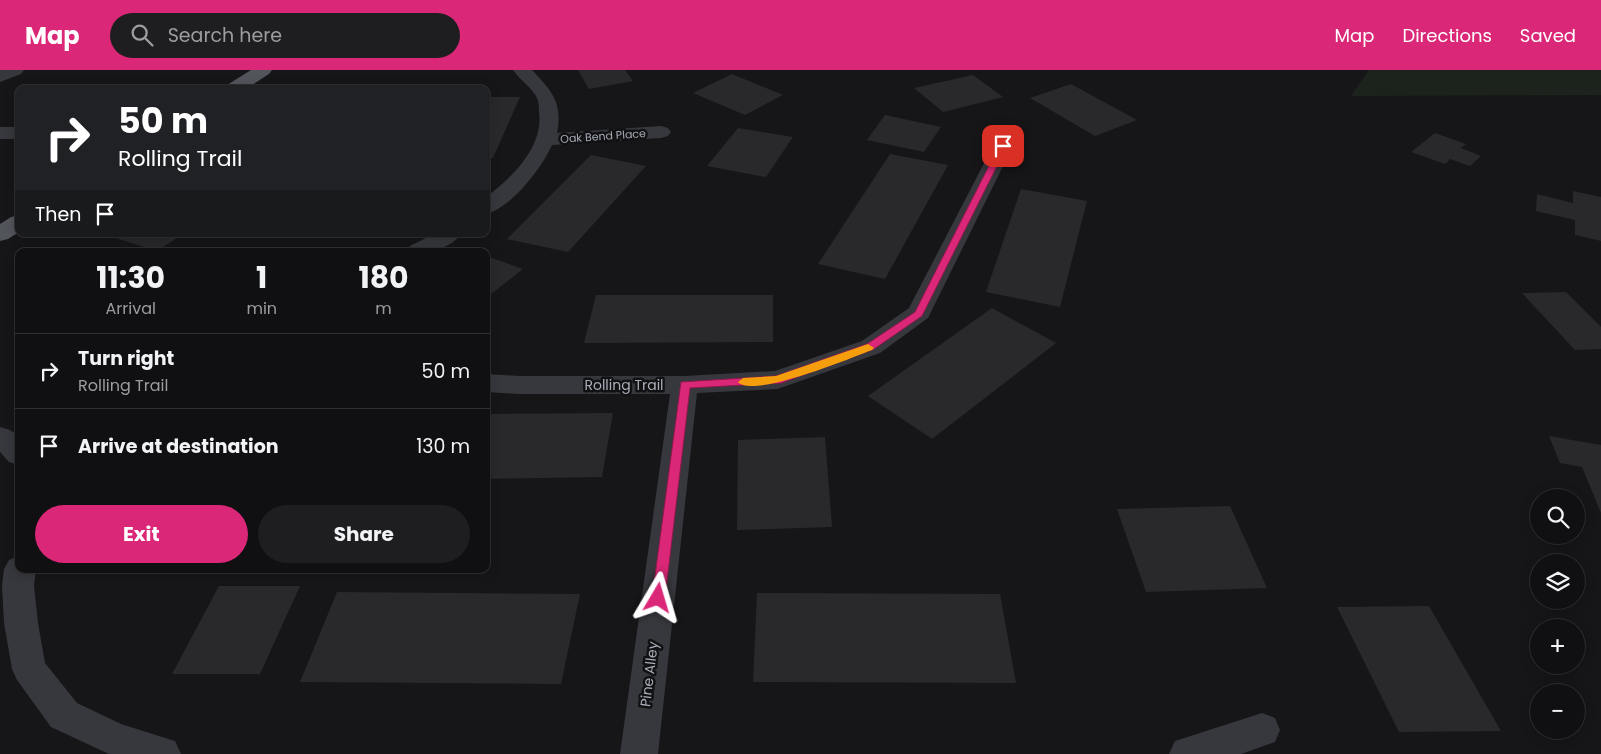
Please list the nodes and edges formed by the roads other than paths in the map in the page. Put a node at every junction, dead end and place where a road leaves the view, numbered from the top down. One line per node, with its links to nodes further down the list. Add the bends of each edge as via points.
1 (15, 70): 4 (street)
2 (263, 70): 5 (main road)
3 (522, 70): 9 (street, via 547,98 549,129)
4 (0, 77)
5 (239, 85)
6 (0, 132): 8 (street)
7 (661, 132): 9 (street, Oak Bend Place)
8 (15, 133)
9 (544, 140): 11 (street, via 533,162)
10 (1003, 146): 17 (street, Rolling Trail, via 919,314 871,347 777,380)
11 (490, 205)
12 (15, 225): 13 (main road)
13 (0, 234)
14 (444, 237): 15 (street)
15 (424, 248)
16 (490, 383): 17 (street, Rolling Trail)
17 (685, 385): 24 (street, Pine Alley)
18 (0, 437): 19 (street)
19 (15, 450)
20 (20, 573): 21 (street)
21 (10, 625): 23 (street, via 29,669 64,715 115,739)
22 (1262, 730): 25 (street)
23 (162, 754)
24 (639, 754)
25 (1188, 754)

